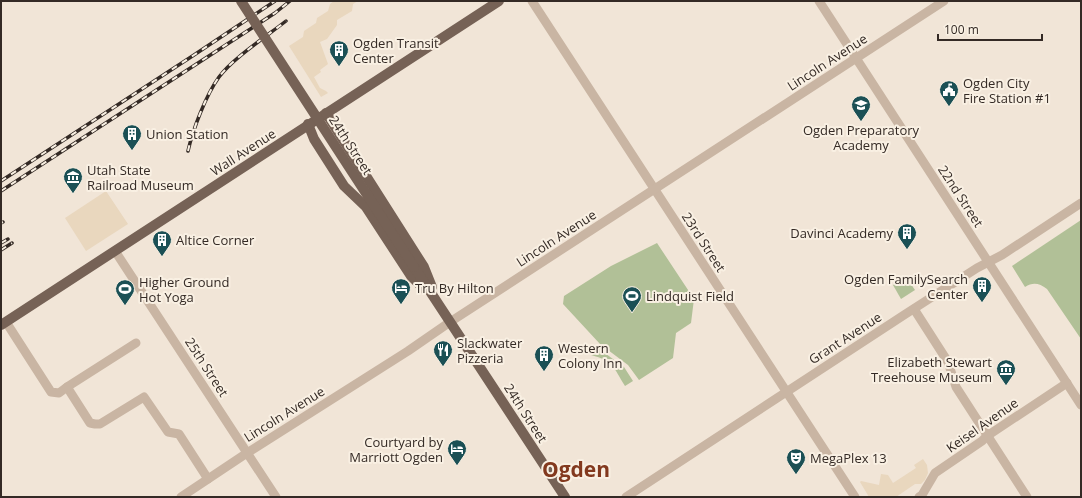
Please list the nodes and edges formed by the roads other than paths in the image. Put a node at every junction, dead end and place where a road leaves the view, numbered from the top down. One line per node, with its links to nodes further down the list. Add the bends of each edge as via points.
1 (241, 1): 13 (main road, 24th Street, bridge)
2 (499, 1): 7 (main road, Wall Avenue)
3 (532, 1): 9 (street, 23rd Street)
4 (819, 1): 6 (street, 22nd Street)
5 (944, 1): 6 (street, Lincoln Avenue)
6 (856, 58): 9 (street, Lincoln Avenue); 12 (street, 22nd Street)
7 (326, 114): 8 (main road, Wall Avenue); 13 (main road, 24th Street, via 424,267)
8 (308, 124): 11 (main road, Wall Avenue); 13 (main road, 24th Street, via 314,139 344,186 366,207 410,276)
9 (655, 190): 15 (street, Lincoln Avenue); 20 (street, 23rd Street)
10 (1081, 203): 12 (street, Grant Avenue)
11 (115, 251): 16 (main road, Wall Avenue); 23 (street, 25th Street)
12 (988, 262): 14 (street, Grant Avenue); 18 (street, 22nd Street)
13 (438, 304): 15 (main road, 24th Street)
14 (914, 309): 20 (street, Grant Avenue); 22 (street, via 946,358 956,387)
15 (450, 322): 23 (street, Lincoln Avenue); 27 (main road, 24th Street)
16 (4, 323): 19 (street, via 51,392 59,393)
17 (136, 343): 19 (street)
18 (1067, 384): 21 (street, 22nd Street); 22 (street, Keisel Avenue)
19 (67, 387): 24 (street, via 90,423 95,424 100,424 144,397 168,432 179,434)
20 (786, 392): 28 (street, Grant Avenue); 29 (street, 23rd Street)
21 (1081, 405)
22 (987, 436): 30 (street, Keisel Avenue, via 935,473); 31 (street)
23 (248, 453): 24 (street, Lincoln Avenue); 26 (street, 25th Street)
24 (208, 479): 25 (street, Lincoln Avenue)
25 (181, 497)
26 (276, 497)
27 (565, 497)
28 (626, 497)
29 (855, 497)
30 (920, 497)
31 (1027, 497)

